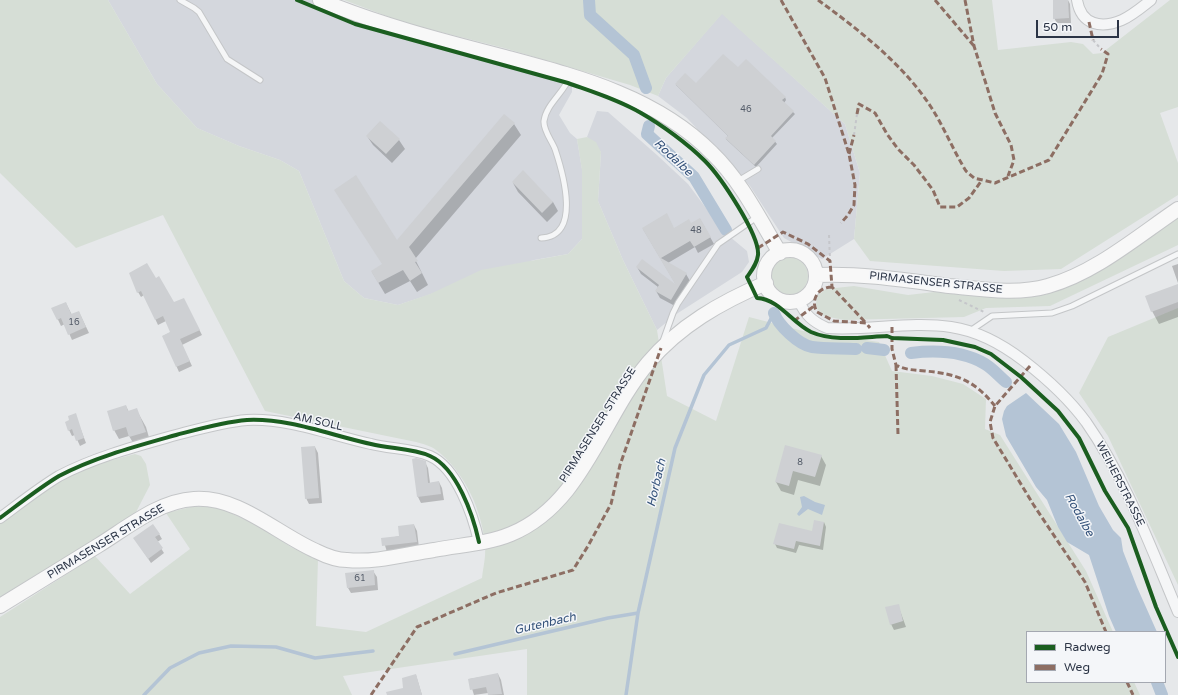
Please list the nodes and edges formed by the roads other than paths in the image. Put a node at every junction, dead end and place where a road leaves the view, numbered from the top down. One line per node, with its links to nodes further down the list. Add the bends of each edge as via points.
1 (180, 0): 6 (lane, via 198,12 227,59)
2 (320, 0): 5 (main road, via 379,22)
3 (1077, 0): 4 (street, via 1080,13 1089,22 1104,24 1122,20)
4 (1151, 0)
5 (570, 75): 8 (main road, via 615,92 668,118 707,148); 11 (lane, via 568,83 546,114 543,123 557,155 564,185 566,217 563,226 555,235)
6 (260, 80)
7 (758, 169): 8 (lane)
8 (737, 182): 10 (main road)
9 (1178, 209): 14 (main road, PIRMASENSER STRASSE, via 1097,264 1064,281 1038,288 977,289 856,275)
10 (758, 217): 12 (main road); 18 (lane, PIRMASENSER STRASSE, via 718,244 678,303)
11 (541, 238)
12 (780, 253): 14 (main road, via 801,253 812,261); 15 (main road, via 766,269)
13 (1178, 254): 17 (lane, via 1072,306 1052,313 992,316)
14 (816, 275): 16 (main road, via 814,288)
15 (766, 283): 16 (main road, via 775,297 786,302); 18 (main road, PIRMASENSER STRASSE, via 711,310)
16 (799, 301): 17 (street, WEIHERSTRASSE, via 810,318 827,328 927,325)
17 (970, 331): 22 (street, WEIHERSTRASSE, via 1010,350 1065,398 1085,421 1107,455 1126,493)
18 (661, 348): 20 (main road, PIRMASENSER STRASSE, via 632,385 565,494 553,507 527,527 500,538)
19 (0, 518): 20 (street, AM SOLL, via 58,477 78,468 145,444 211,426 247,420 323,430 370,444 429,456 447,468 469,508)
20 (479, 542): 21 (main road, PIRMASENSER STRASSE, via 378,559 344,560 300,544 236,507 210,499 194,499 162,507)
21 (0, 606)
22 (1178, 612)

